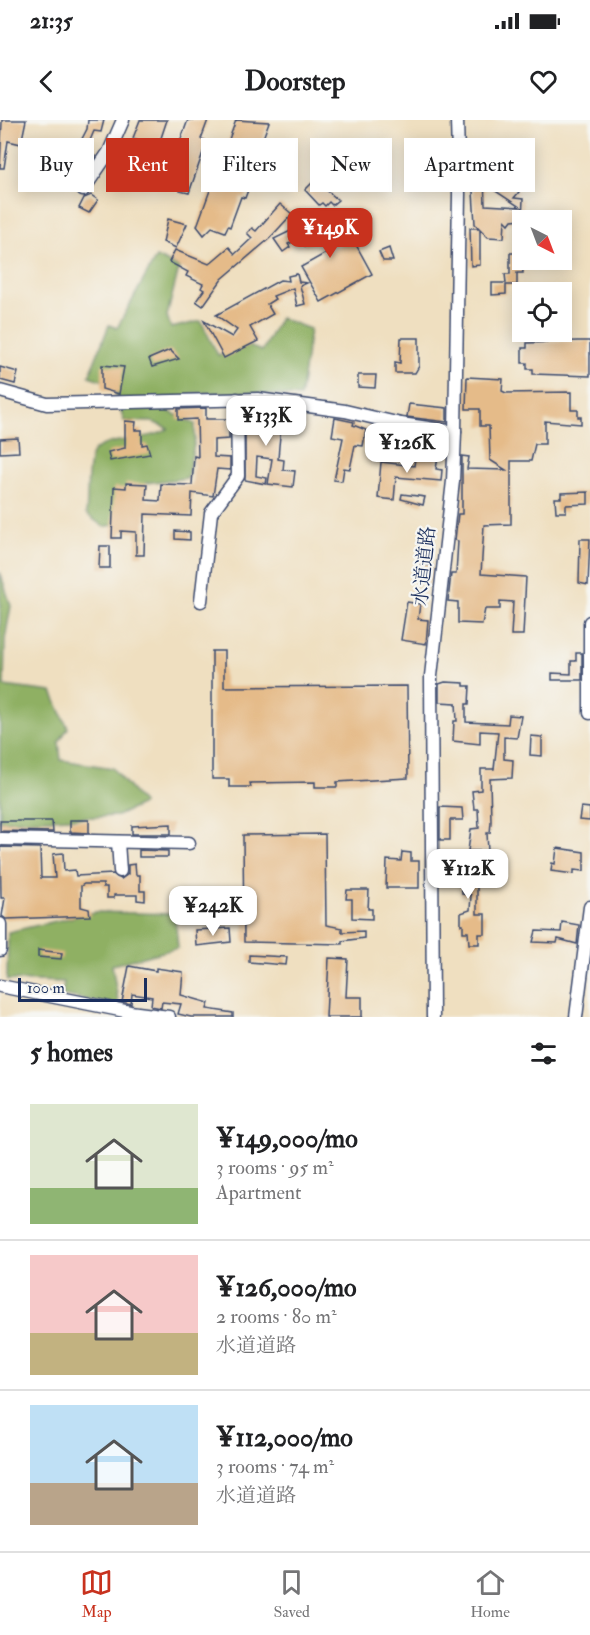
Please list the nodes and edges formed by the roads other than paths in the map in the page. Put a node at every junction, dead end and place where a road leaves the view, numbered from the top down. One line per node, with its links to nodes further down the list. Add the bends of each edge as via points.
1 (123, 120): 3 (street)
2 (457, 120): 6 (street, 水道道路)
3 (94, 174)
4 (0, 391): 5 (street, via 47,404)
5 (237, 399): 6 (street, via 345,411); 7 (street, via 238,476 211,513)
6 (455, 432): 19 (street, 水道道路, via 431,676)
7 (201, 601)
8 (590, 622): 9 (street)
9 (590, 713)
10 (0, 839): 11 (street)
11 (118, 842): 12 (street); 13 (street)
12 (189, 843)
13 (120, 871)
14 (590, 907): 20 (street)
15 (0, 924): 16 (street)
16 (0, 950)
17 (0, 986): 18 (street)
18 (169, 1017)
19 (433, 1017)
20 (576, 1017)

